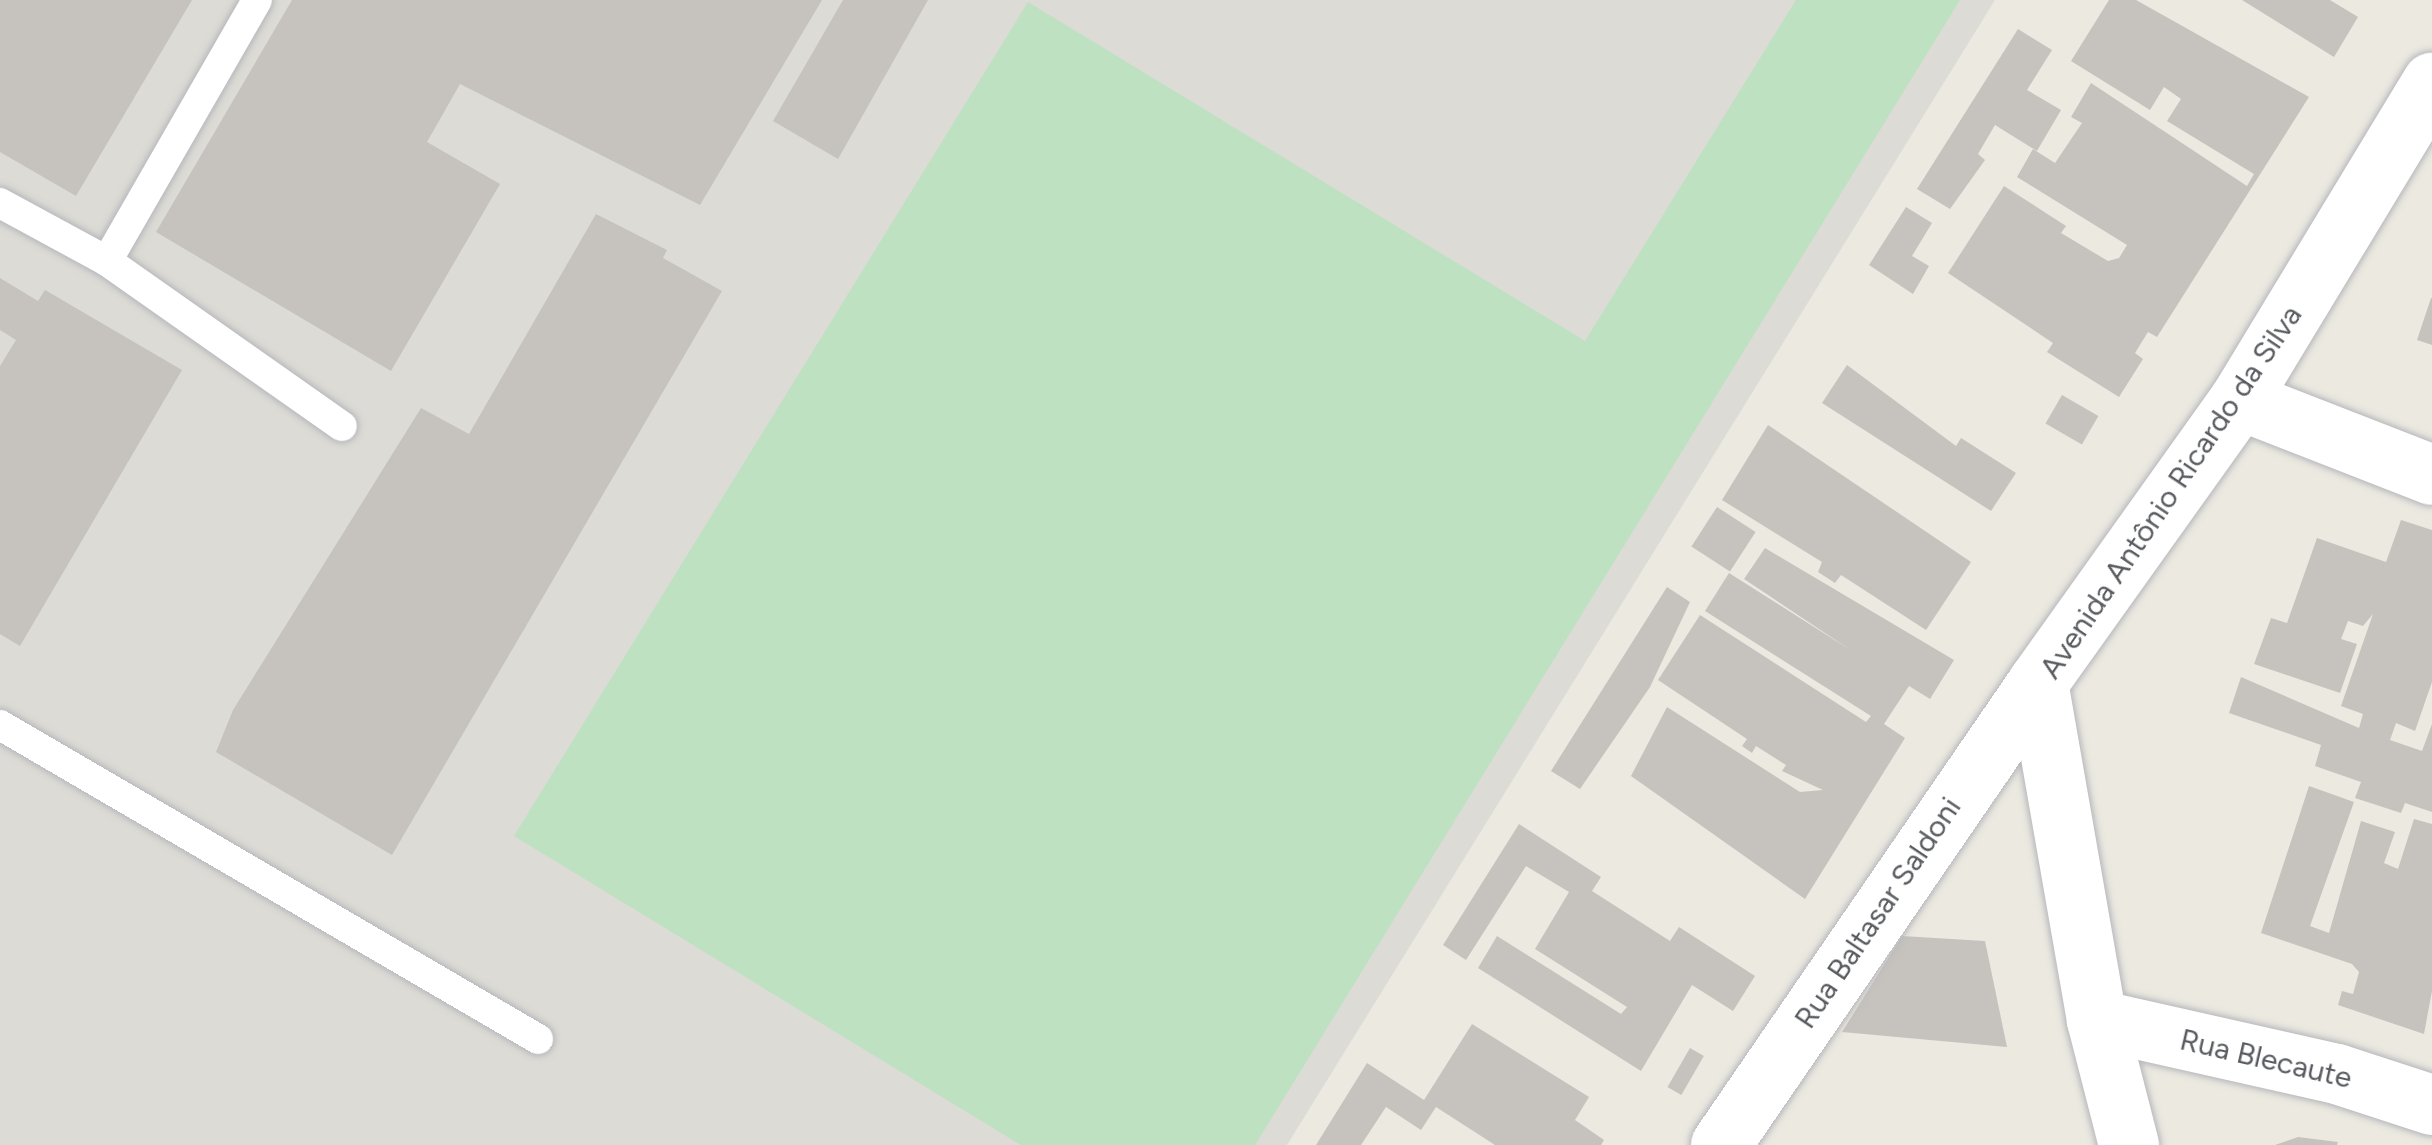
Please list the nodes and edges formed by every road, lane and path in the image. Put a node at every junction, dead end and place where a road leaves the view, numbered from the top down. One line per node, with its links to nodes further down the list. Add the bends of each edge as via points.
1 (257, 0): 4 (lane)
2 (2426, 103): 5 (street, Avenida Antônio Ricardo da Silva)
3 (0, 202): 4 (lane)
4 (107, 261): 6 (lane)
5 (2240, 400): 7 (street); 8 (street, Avenida Antônio Ricardo da Silva)
6 (342, 426)
7 (2432, 475)
8 (2038, 682): 10 (street, Avenida Antônio Ricardo da Silva); 13 (street, Rua Baltasar Saldoni)
9 (0, 725): 11 (lane)
10 (2097, 1020): 12 (street, Rua Blecaute, via 2337,1074); 14 (street, Avenida Antônio Ricardo da Silva)
11 (538, 1039)
12 (2432, 1105)
13 (1721, 1145)
14 (2128, 1145)

